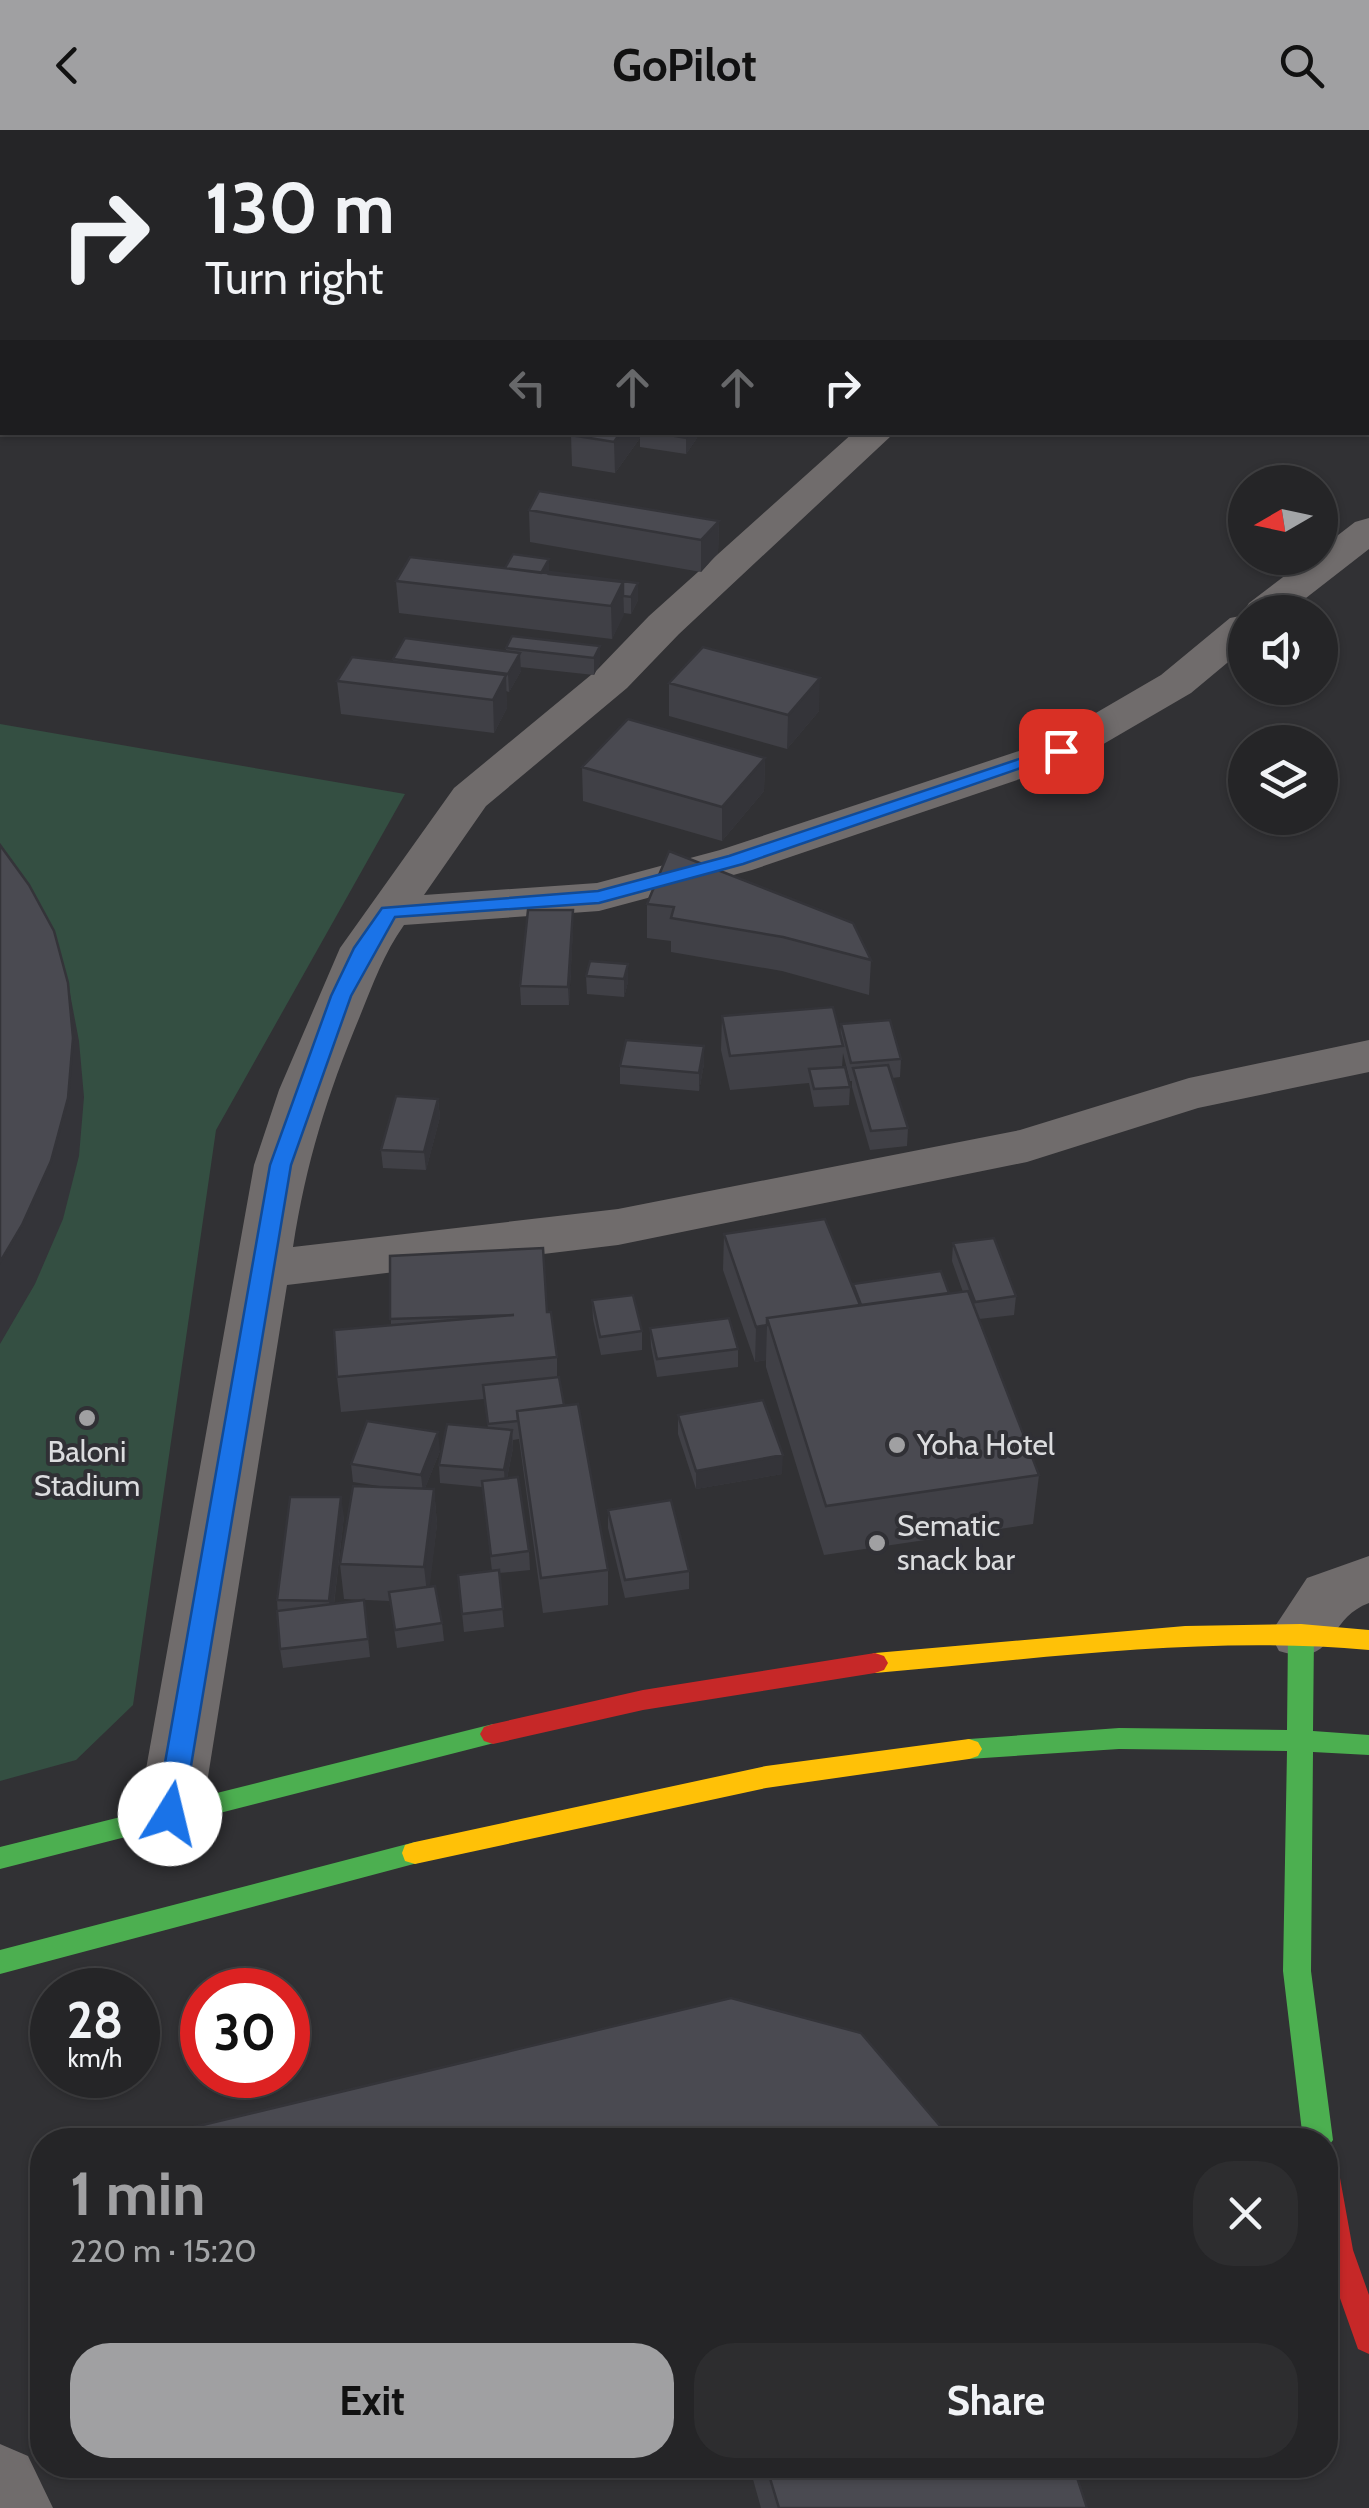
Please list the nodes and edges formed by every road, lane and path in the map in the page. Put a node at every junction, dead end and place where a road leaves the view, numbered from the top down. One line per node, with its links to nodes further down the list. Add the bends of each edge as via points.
1 (872, 436): 5 (street, via 612,679 470,796)
2 (1369, 530): 3 (street)
3 (1284, 595)
4 (1228, 641): 5 (street, via 1176,684 1061,751 736,860 599,897)
5 (389, 912): 7 (street, via 341,996 304,1090 280,1165)
6 (1369, 1056): 7 (street, via 1188,1094 1027,1145 618,1227)
7 (263, 1269): 13 (street)
8 (1369, 1579): 9 (street, via 1328,1594)
9 (1301, 1634): 10 (main road); 11 (main road); 13 (main road, via 1094,1642 885,1661 756,1681 643,1700)
10 (1369, 1640)
11 (1297, 1738): 12 (main road); 15 (main road, via 1165,1733 992,1744 717,1784 153,1917); 16 (main road, via 1297,1971)
12 (1369, 1745)
13 (170, 1814): 14 (main road)
14 (0, 1858)
15 (0, 1962)
16 (1317, 2128)
17 (1338, 2250): 18 (main road)
18 (1369, 2339)
19 (0, 2483): 20 (street)
20 (14, 2508)

